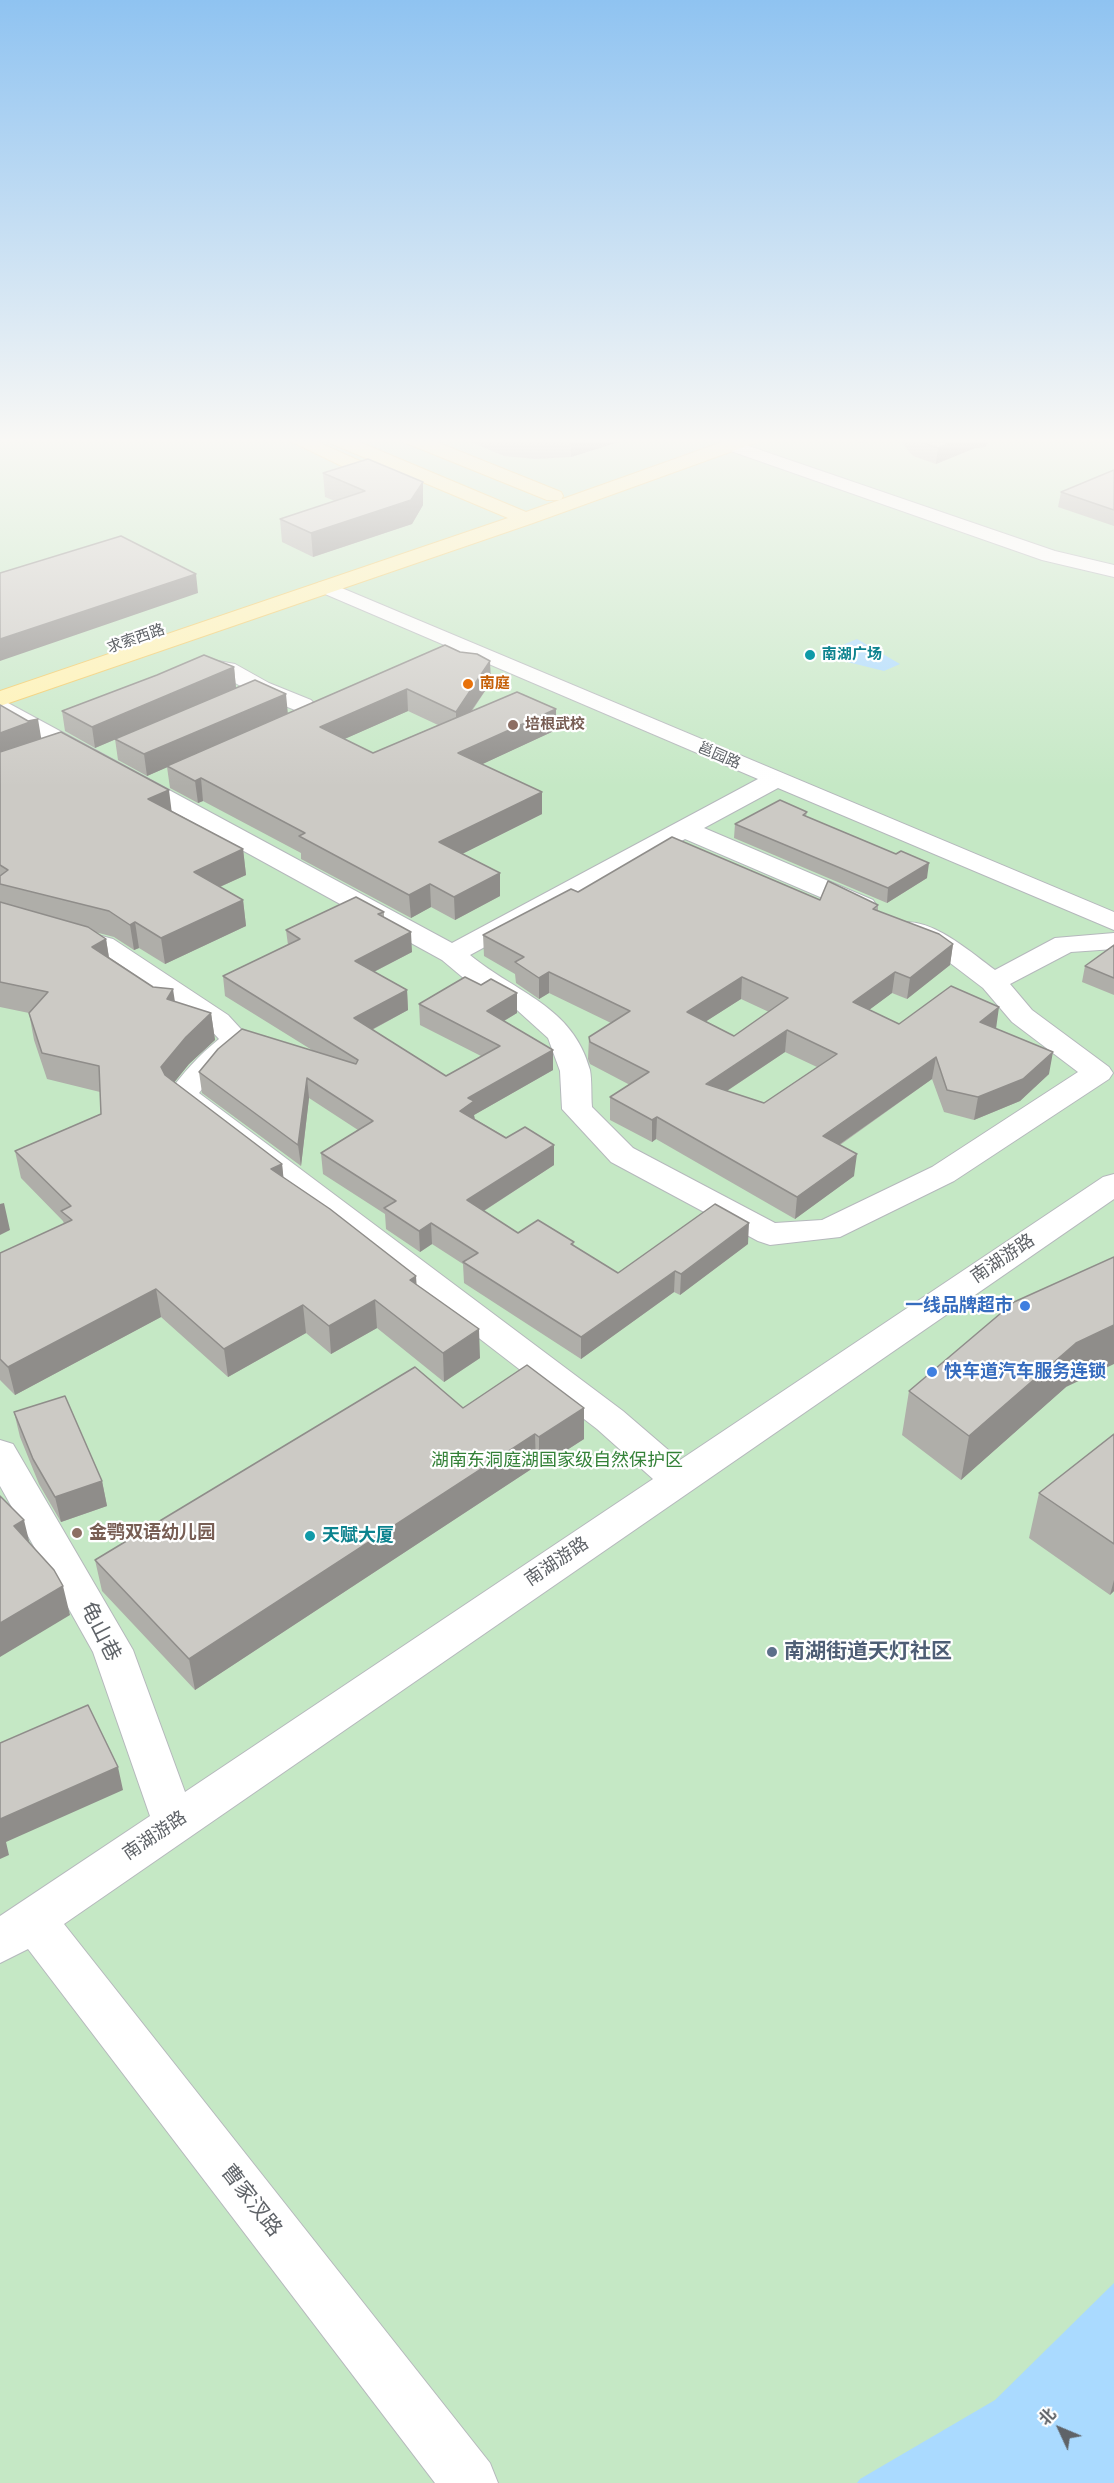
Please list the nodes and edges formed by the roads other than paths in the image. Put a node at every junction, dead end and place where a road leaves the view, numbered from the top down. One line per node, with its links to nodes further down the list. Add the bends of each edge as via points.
1 (381, 555): 7 (main road, 求索西路)
2 (410, 555): 5 (main road, 求索西路)
3 (1045, 555): 4 (street)
4 (1114, 571)
5 (325, 587): 8 (main road, 求索西路); 15 (street, 邕园路)
6 (171, 679): 12 (street, via 201,665 226,669 251,692 303,705 312,715)
7 (0, 685)
8 (0, 699)
9 (0, 708): 11 (street)
10 (69, 719): 11 (street)
11 (40, 730): 13 (street)
12 (260, 738)
13 (66, 744): 14 (street); 20 (street, via 104,754)
14 (33, 756)
15 (775, 780): 16 (street); 18 (street, 邕园路)
16 (684, 829): 20 (street); 21 (street, via 849,899 948,947)
17 (0, 918): 25 (street, via 102,945 218,1021 236,1040 209,1062 182,1095 610,1420)
18 (1114, 922)
19 (1114, 941): 21 (street, via 1065,944)
20 (452, 954): 22 (street, via 483,980 527,1004 561,1035 575,1071 577,1109 622,1155 770,1234 828,1230 943,1174)
21 (993, 982): 22 (street, via 1023,1016)
22 (1106, 1071)
23 (1114, 1184): 25 (street, 南湖游路)
24 (0, 1453): 26 (street, 龟山巷, via 113,1650)
25 (678, 1480): 26 (street, 南湖游路)
26 (174, 1823): 27 (street, 南湖游路)
27 (16, 1931): 28 (street, 曹家汊路)
28 (470, 2483)

